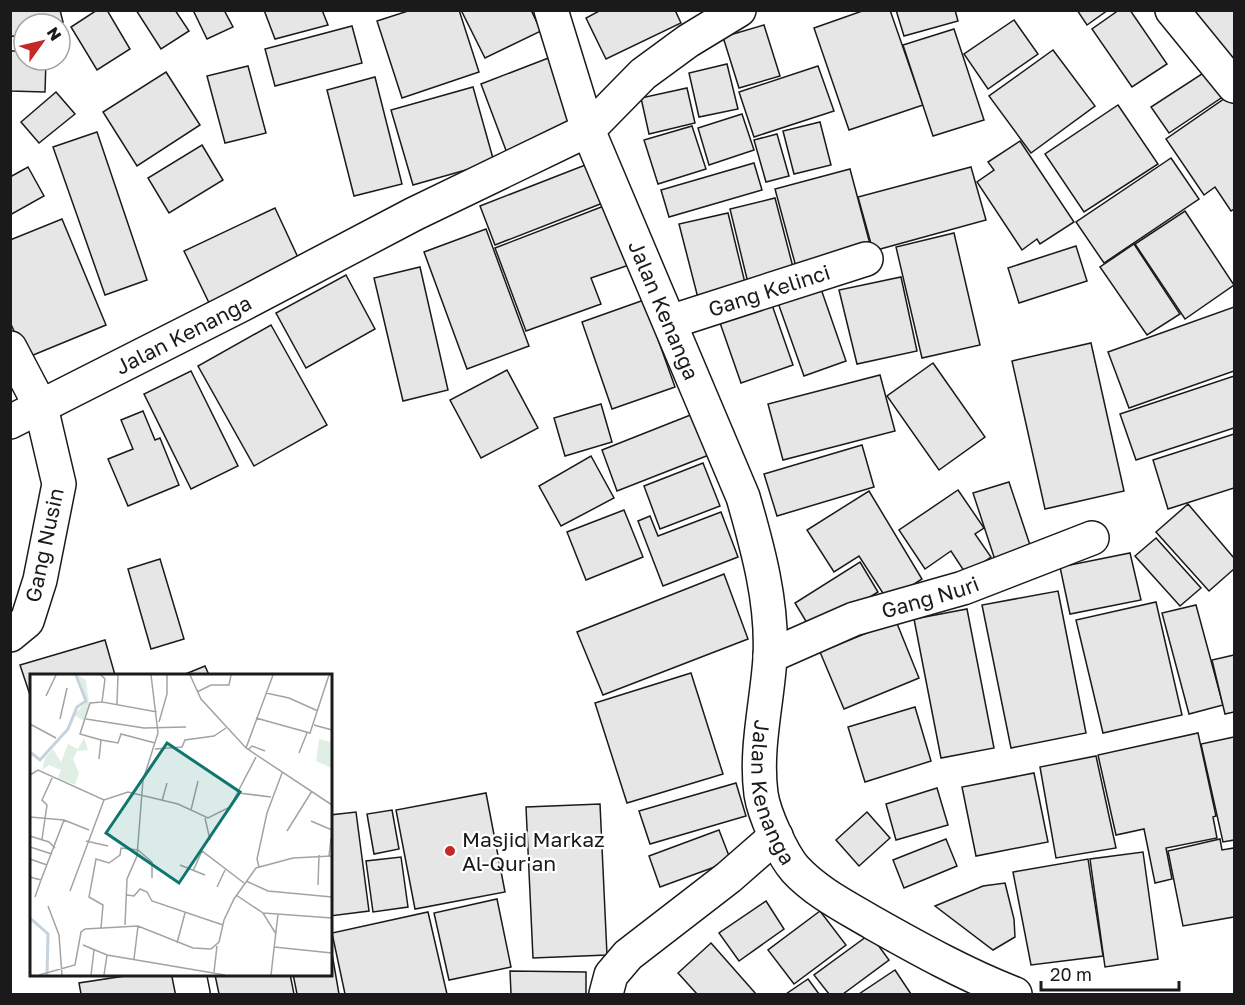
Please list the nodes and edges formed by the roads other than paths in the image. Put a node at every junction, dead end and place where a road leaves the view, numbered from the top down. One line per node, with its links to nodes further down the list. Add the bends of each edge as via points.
1 (551, 10): 5 (street)
2 (739, 10): 5 (street, via 643,74)
3 (1172, 10): 4 (street)
4 (1234, 86)
5 (588, 130): 7 (street, Jalan Kenanga); 9 (street, Jalan Kenanga, via 414,214)
6 (866, 259): 7 (street, Gang Kelinci)
7 (670, 322): 13 (street, Jalan Kenanga, via 749,516 764,577)
8 (10, 348): 9 (street, Gang Nusin)
9 (41, 407): 10 (street, Jalan Kenanga); 12 (street, Gang Nusin, via 59,484 40,580 27,621)
10 (10, 422)
11 (1092, 538): 13 (street, Gang Nuri, via 963,588 855,619)
12 (10, 635)
13 (770, 656): 14 (street, Jalan Kenanga, via 759,753 761,796)
14 (776, 836): 17 (street, via 628,955 610,975); 18 (street, Jalan Kenanga, via 793,867 812,886 980,981)
15 (189, 975): 16 (street)
16 (193, 994)
17 (606, 994)
18 (1016, 994)

